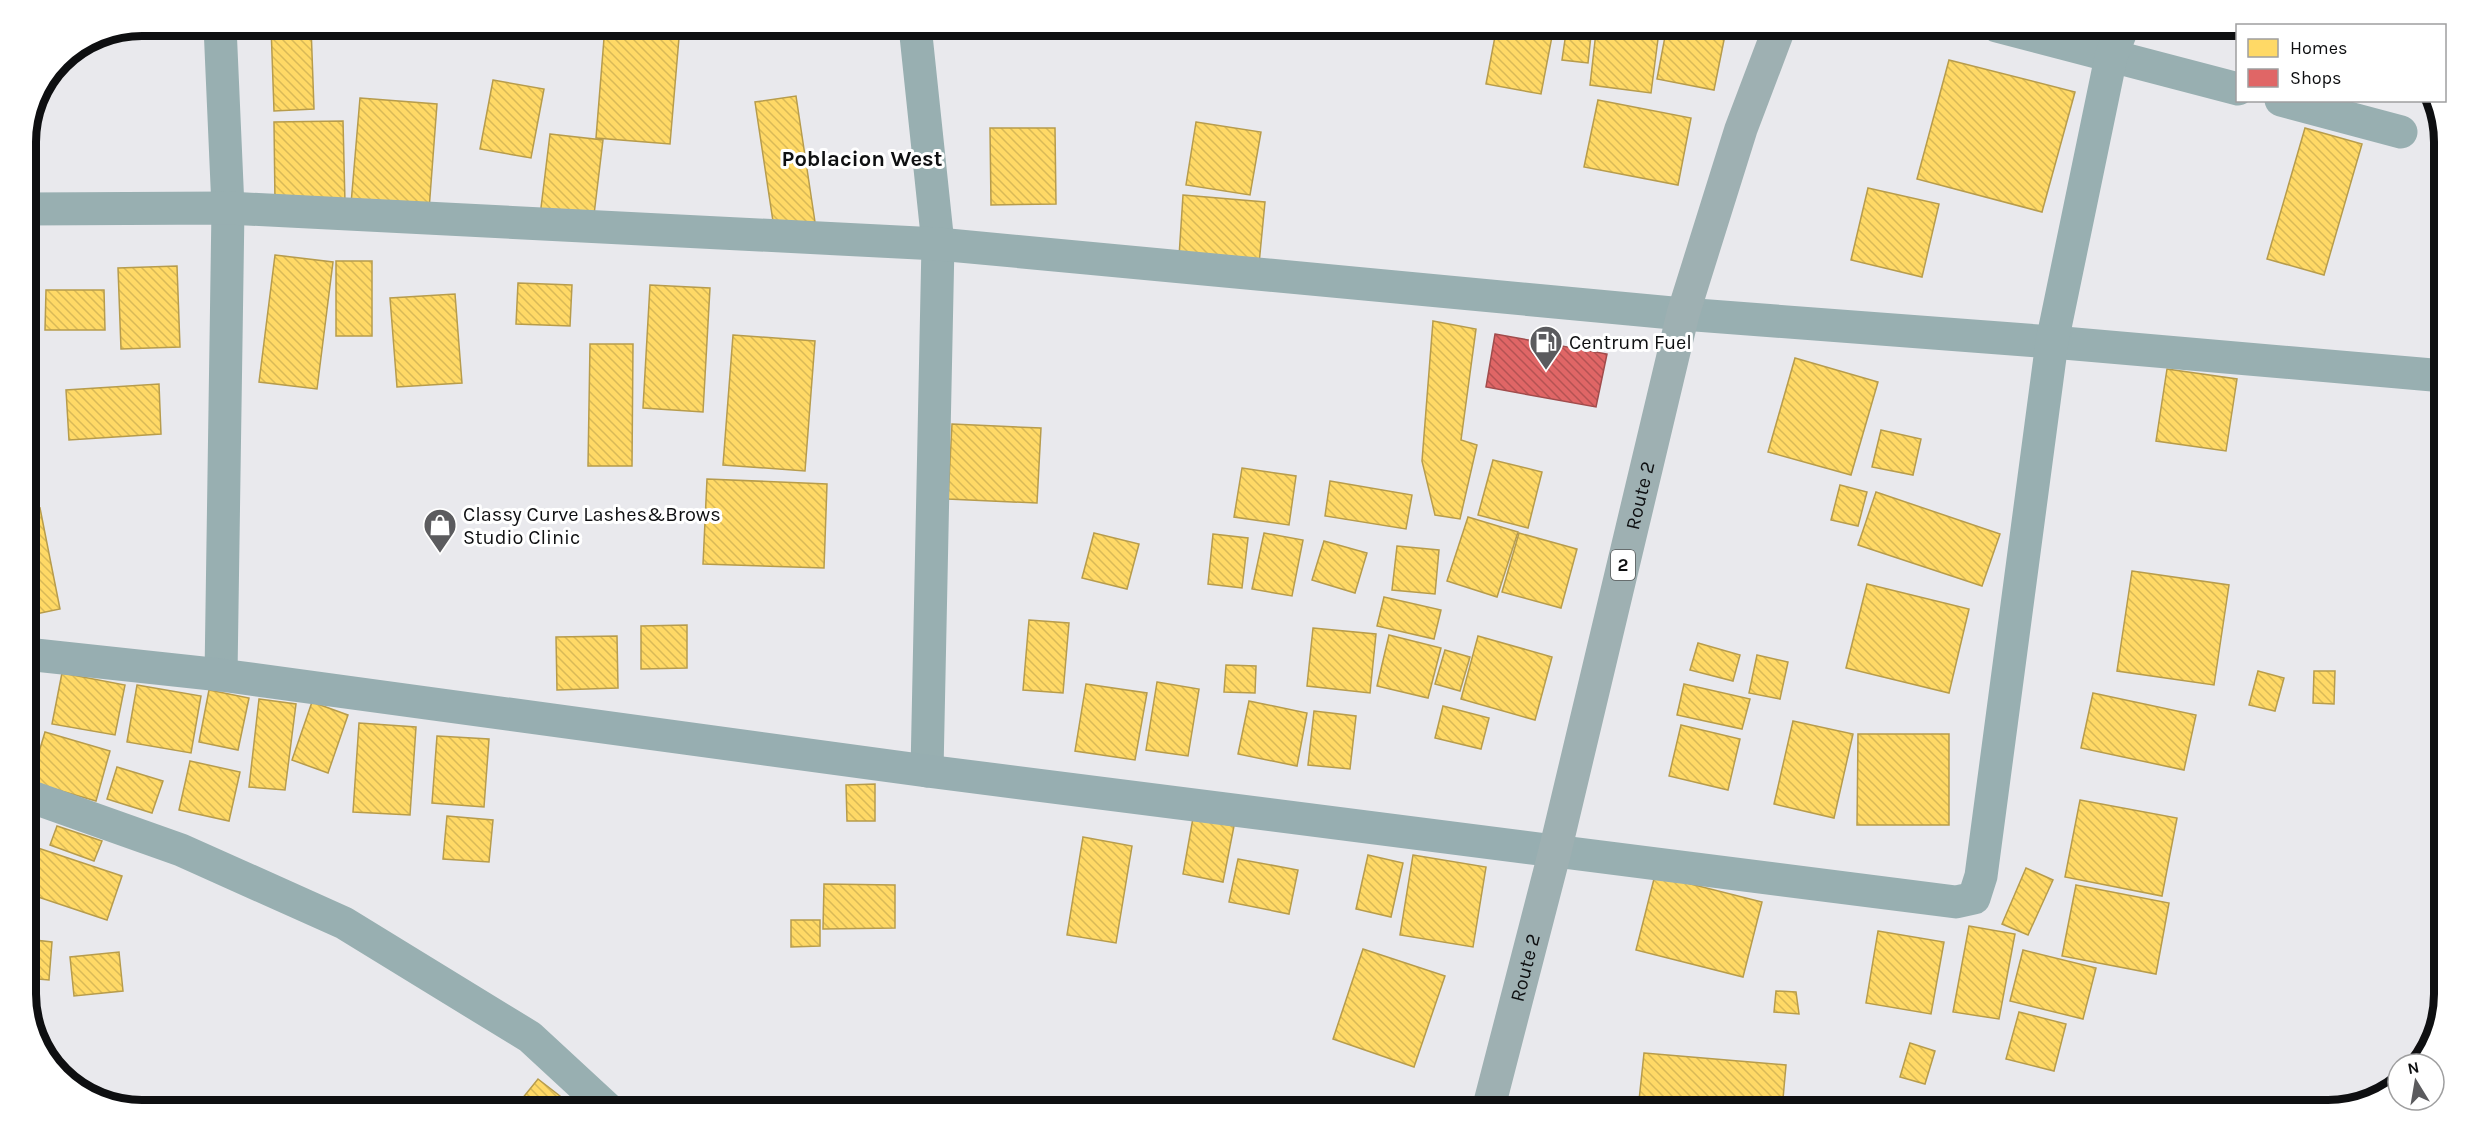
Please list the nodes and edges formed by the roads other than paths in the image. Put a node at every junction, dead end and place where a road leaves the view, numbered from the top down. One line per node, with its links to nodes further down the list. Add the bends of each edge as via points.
1 (220, 36): 10 (street)
2 (916, 36): 12 (street)
3 (1776, 36): 13 (highway, Route 2 / 2, via 1741,129)
4 (2033, 36): 6 (street)
5 (2119, 36): 6 (street)
6 (2111, 57): 7 (street); 14 (street)
7 (2236, 88)
8 (2288, 102): 9 (street)
9 (2401, 132)
10 (228, 208): 11 (street); 12 (street); 17 (street)
11 (36, 209)
12 (938, 244): 13 (street); 18 (street)
13 (1683, 314): 14 (street); 20 (highway, Route 2 / 2)
14 (2052, 342): 15 (street); 20 (street, via 1981,876 1974,898 1956,902)
15 (2434, 375)
16 (36, 655): 17 (main road)
17 (221, 675): 18 (main road)
18 (927, 771): 20 (main road)
19 (36, 799): 21 (street, via 181,850 344,923 530,1037)
20 (1555, 850): 22 (highway, Route 2 / 2)
21 (598, 1100)
22 (1491, 1100)

